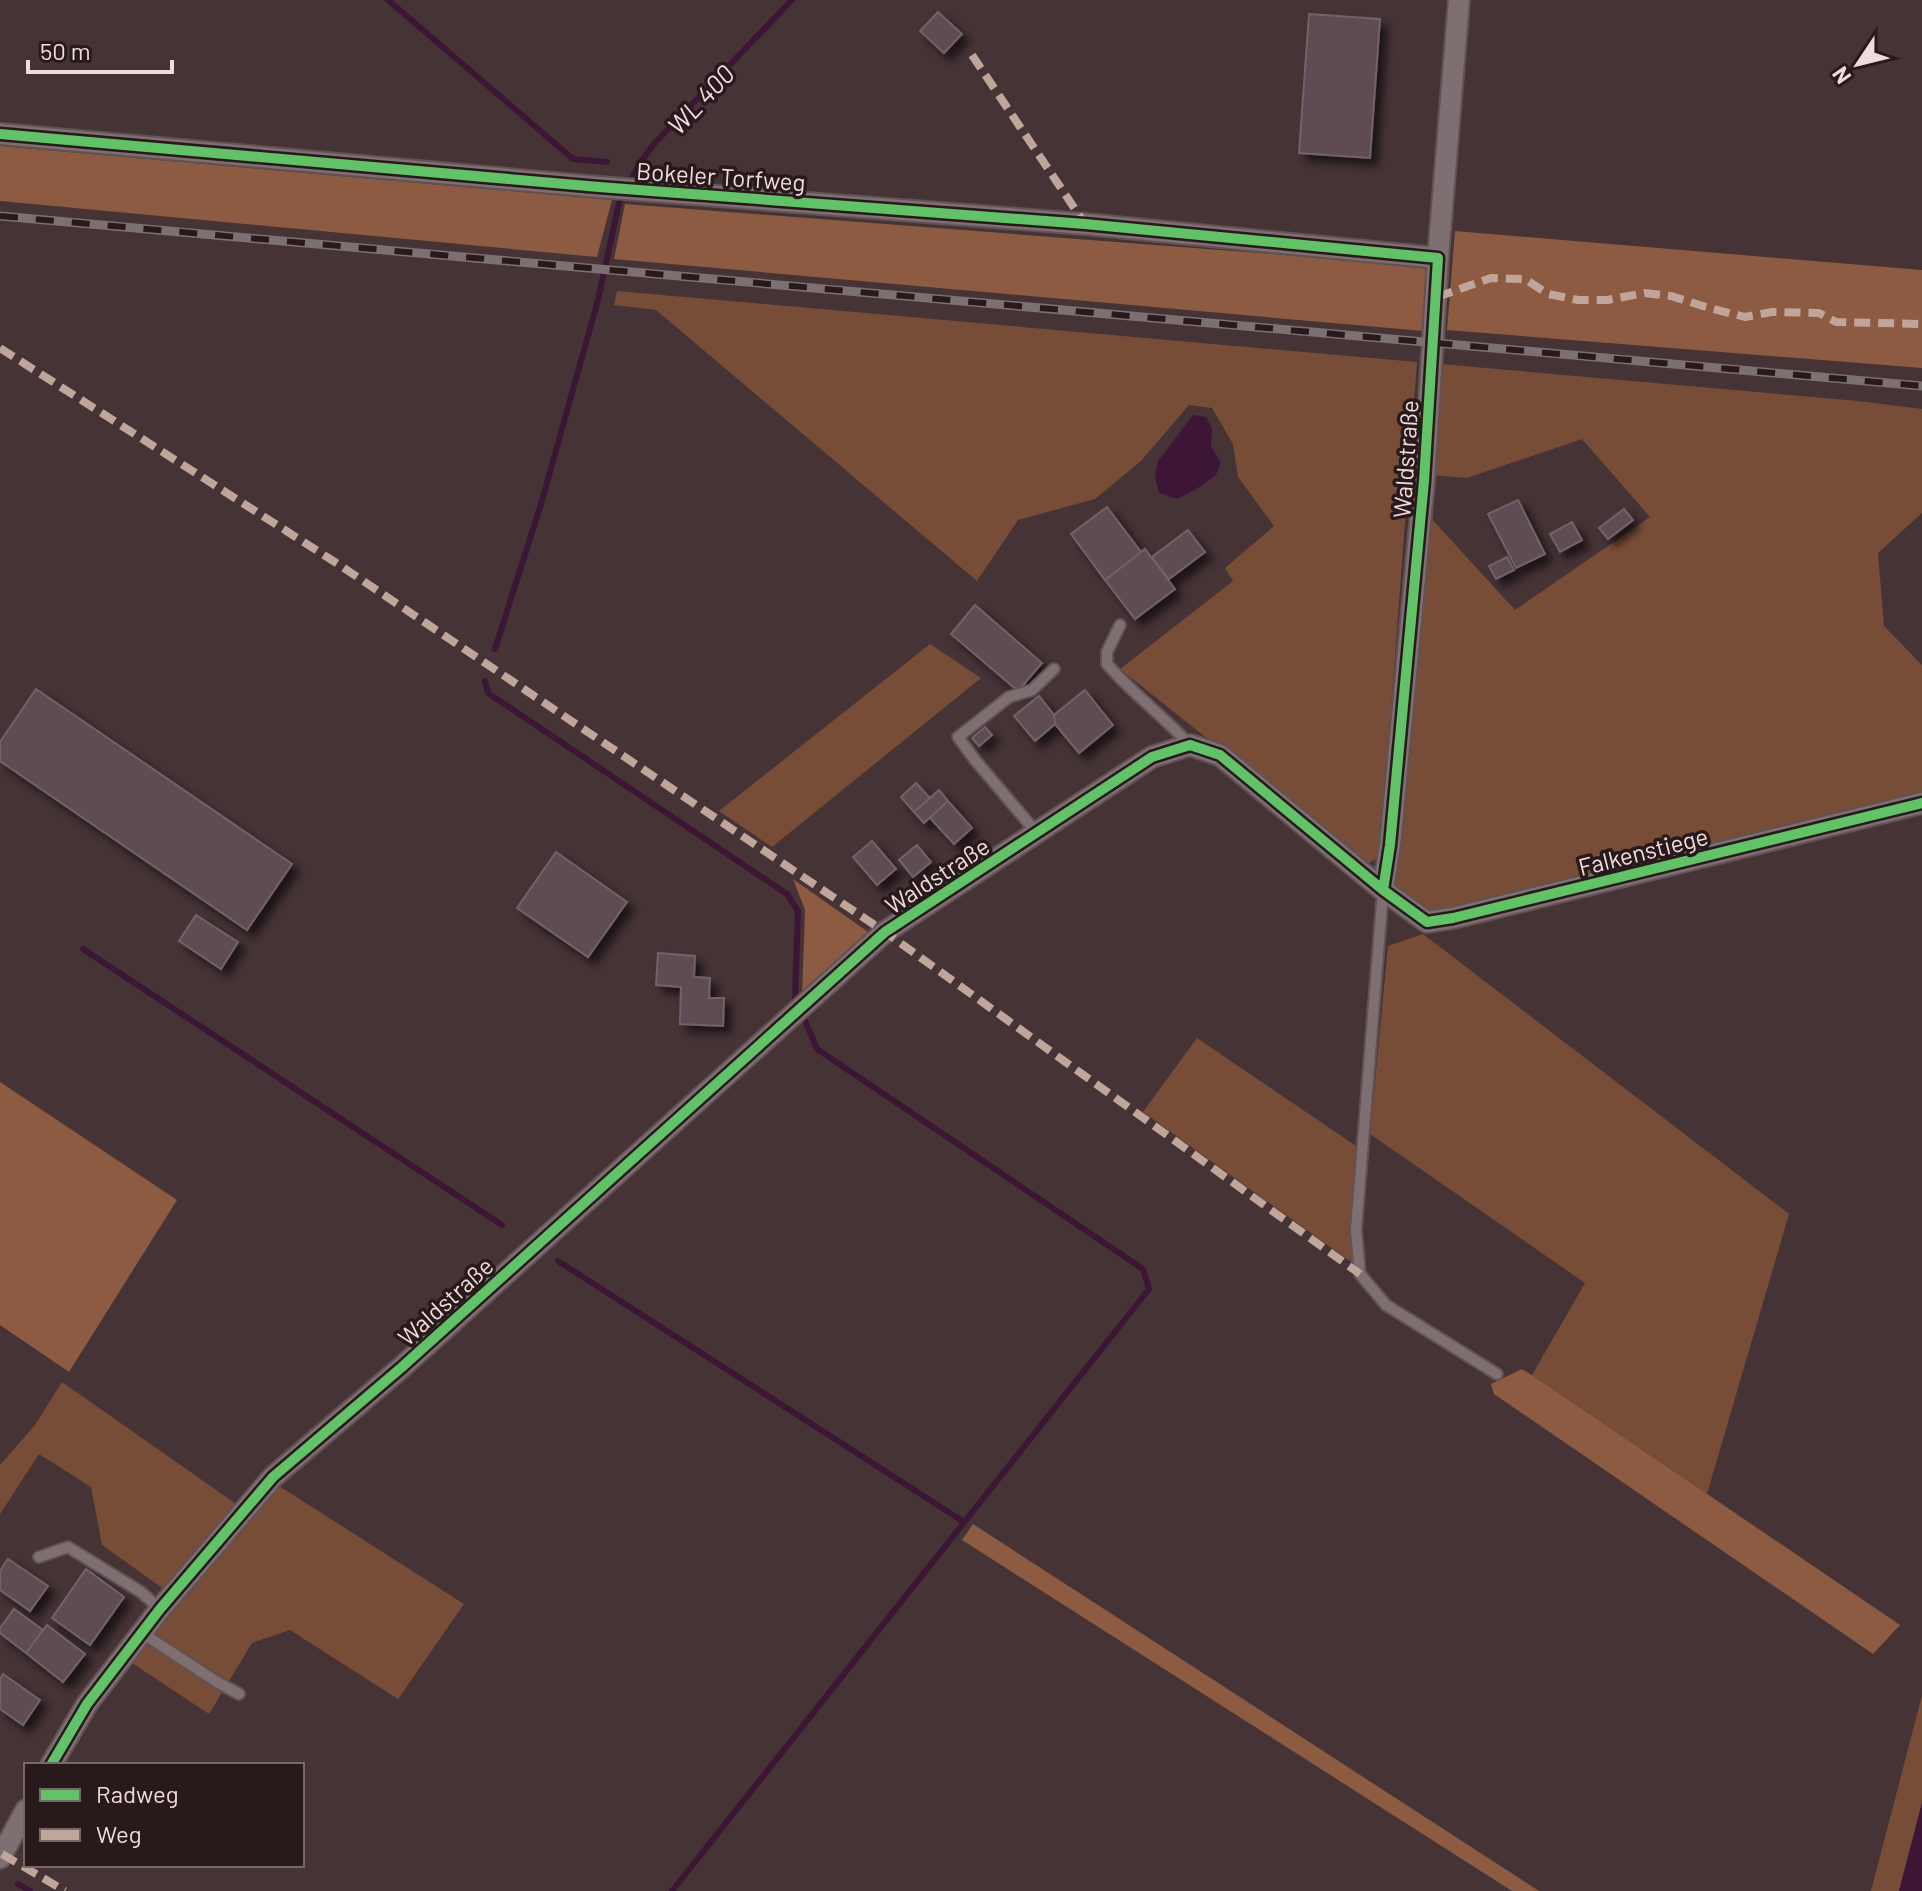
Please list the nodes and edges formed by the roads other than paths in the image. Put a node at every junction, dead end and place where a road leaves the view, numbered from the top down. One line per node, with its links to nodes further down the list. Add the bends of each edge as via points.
1 (1459, 0): 3 (street, Waldstraße)
2 (0, 134): 3 (street, Bokeler Torfweg)
3 (1438, 258): 9 (street, Waldstraße, via 1424,481)
4 (1120, 625): 6 (lane, via 1107,664)
5 (1054, 669): 8 (lane, via 1032,690 1009,697 958,737)
6 (1190, 745): 8 (street, Waldstraße, via 1152,757); 9 (street, via 1220,755)
7 (1922, 803): 9 (street, Falkenstiege, via 1453,918 1427,922)
8 (1037, 833): 12 (street, Waldstraße, via 885,932 273,1477)
9 (1383, 890): 10 (lane, Waldstraße, via 1356,1230 1360,1274 1386,1305)
10 (1497, 1374)
11 (39, 1557): 12 (lane, via 68,1547)
12 (160, 1609): 13 (street, Waldstraße)
13 (142, 1633): 14 (lane); 15 (street, Waldstraße, via 87,1704)
14 (239, 1694)
15 (52, 1763)
16 (24, 1814): 17 (street)
17 (0, 1858)

